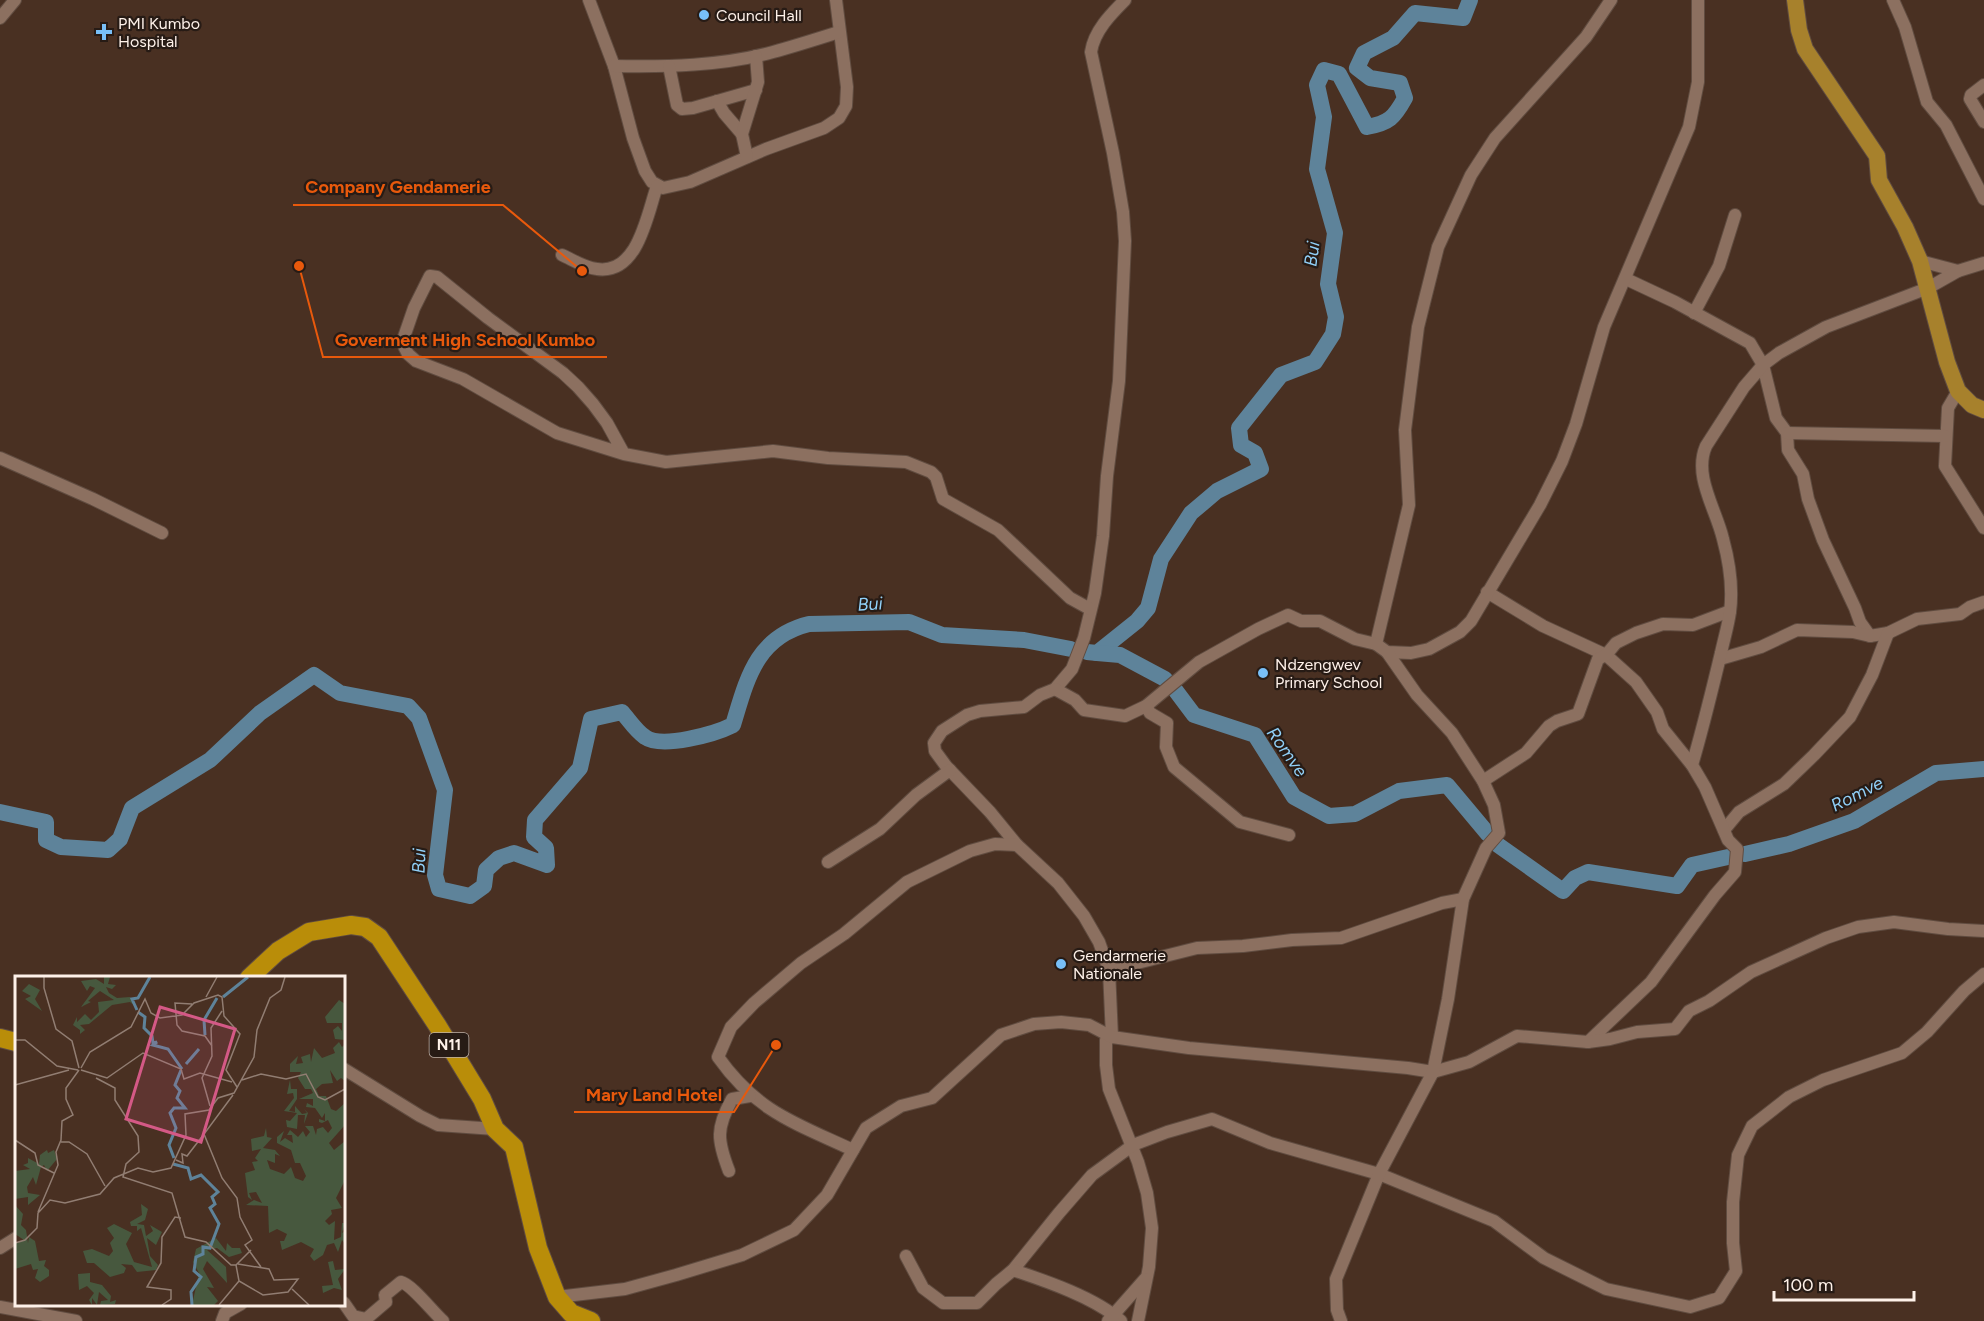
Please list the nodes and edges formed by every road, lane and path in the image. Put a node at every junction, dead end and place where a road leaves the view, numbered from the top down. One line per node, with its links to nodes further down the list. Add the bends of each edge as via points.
1 (15, 0): 9 (street)
2 (589, 0): 12 (street)
3 (836, 0): 10 (street)
4 (1125, 0): 43 (street, via 1098,32 1091,52 1113,153 1125,241 1119,381 1103,536)
5 (1611, 0): 47 (street, via 1586,37 1495,138 1471,175 1438,247 1418,327 1405,430 1409,505)
6 (1698, 0): 27 (street, via 1698,82 1689,127)
7 (1796, 0): 24 (main road, via 1805,49 1877,156 1879,180)
8 (1893, 0): 21 (street, via 1928,102 1946,124)
9 (0, 18)
10 (839, 32): 11 (street); 19 (street, via 847,87 846,105 839,118 824,129)
11 (756, 56): 13 (street); 15 (street)
12 (614, 66): 13 (street); 20 (street, via 633,138 645,171)
13 (669, 66): 16 (street, via 677,105 682,109)
14 (1984, 85): 17 (street, via 1970,99)
15 (756, 90): 16 (street); 18 (street)
16 (717, 101): 18 (street)
17 (1984, 122)
18 (742, 134): 19 (street)
19 (747, 157): 20 (street, via 690,182)
20 (657, 186): 23 (street, via 638,242 620,265 594,269)
21 (1984, 199)
22 (1735, 215): 29 (street, via 1719,266)
23 (562, 255)
24 (1920, 261): 26 (street); 28 (main road)
25 (1984, 263): 26 (street)
26 (1958, 271): 28 (street)
27 (1626, 279): 29 (street); 41 (street, via 1604,327 1562,461 1500,574)
28 (1928, 288): 31 (street, via 1826,327); 33 (main road)
29 (1694, 313): 30 (street)
30 (1750, 344): 31 (street, via 1761,351); 32 (street)
31 (1779, 353): 32 (street)
32 (1763, 365): 35 (street, via 1776,418); 44 (street, via 1733,401 1703,454 1704,481 1723,539)
33 (1958, 391): 34 (main road, via 1972,405); 36 (street, via 1948,408)
34 (1984, 410)
35 (1787, 433): 36 (street); 46 (street, via 1788,450 1803,474 1823,540)
36 (1945, 436): 39 (street, via 1945,466)
37 (624, 454): 37 (street, via 557,433 463,379 416,361 408,354 404,336 430,276 437,277 571,380 593,404); 43 (street, via 666,462 779,451 906,462 931,472 943,499 998,530 1070,598)
38 (0, 459): 40 (street)
39 (1982, 523)
40 (162, 532)
41 (1486, 592): 48 (street, via 1471,621 1447,641 1411,653); 49 (street, via 1543,626)
42 (1984, 602): 45 (street, via 1960,614 1917,619)
43 (1090, 609): 51 (street, via 1072,669)
44 (1730, 611): 49 (street, via 1693,625 1663,624 1645,630 1616,643); 50 (street)
45 (1888, 633): 46 (street); 56 (street, via 1850,717 1784,784 1739,812)
46 (1870, 636): 50 (street, via 1797,630 1761,647)
47 (1376, 644): 48 (street); 52 (street, via 1354,639 1320,621 1300,621 1288,615 1199,662)
48 (1387, 652): 55 (street, via 1417,695 1452,733)
49 (1606, 655): 53 (street, via 1636,682 1657,712 1663,729); 55 (street, via 1598,659 1578,714 1549,726 1526,753)
50 (1720, 659): 53 (street)
51 (1055, 689): 52 (street, via 1084,710 1125,716); 54 (street, via 1024,707 980,711 951,723 934,743 935,751)
52 (1146, 706): 57 (street, via 1167,723 1166,747 1174,767 1240,822)
53 (1692, 765): 56 (street)
54 (950, 770): 58 (street); 59 (street, via 880,829)
55 (1483, 781): 60 (street, via 1494,805 1499,833 1486,848)
56 (1724, 830): 68 (street, via 1737,849 1735,872 1651,982)
57 (1289, 835)
58 (1017, 845): 62 (street, via 1059,883 1084,916); 71 (street, via 995,844 970,851 907,882 844,934 801,963 731,1027 718,1057)
59 (828, 862)
60 (1463, 899): 62 (street, via 1341,938 1197,948); 70 (street)
61 (1984, 931): 68 (street, via 1894,922 1857,927 1751,972 1689,1011 1675,1029)
62 (1109, 970): 65 (street)
63 (1984, 974): 78 (street, via 1902,1053 1823,1080 1789,1097 1752,1126 1738,1155 1733,1202 1736,1271 1719,1298 1690,1307 1606,1289 1544,1258 1494,1221)
64 (251, 976): 74 (highway, N11, via 278,951 309,932 351,925 365,927 379,937 437,1025 482,1099)
65 (1112, 1037): 70 (street); 75 (street, via 1106,1040 1109,1089); 76 (street, via 1089,1025 1061,1022 1034,1024 1001,1035 932,1098 901,1106 866,1128)
66 (0, 1038): 67 (highway)
67 (15, 1042)
68 (1588, 1042): 70 (street, via 1517,1036 1469,1062)
69 (345, 1070): 74 (street, via 438,1125)
70 (1433, 1072): 78 (street)
71 (733, 1079): 72 (street); 73 (street)
72 (750, 1096): 73 (street); 76 (street, via 775,1114)
73 (732, 1099): 77 (street, via 721,1119 720,1142)
74 (495, 1129): 84 (highway, N11, via 514,1147 538,1248)
75 (1133, 1145): 78 (street, via 1212,1119 1270,1143); 82 (street, via 1092,1175); 83 (street, via 1152,1228)
76 (854, 1150): 84 (street, via 827,1195 794,1230 742,1255 676,1275 626,1289)
77 (729, 1171)
78 (1379, 1174): 95 (street, via 1335,1279)
79 (15, 1239): 80 (street)
80 (0, 1248)
81 (906, 1256): 82 (street, via 923,1288 943,1303 977,1303)
82 (1013, 1270): 89 (street, via 1048,1282)
83 (1147, 1277): 89 (street); 94 (street)
84 (556, 1297): 88 (highway, N11)
85 (345, 1304): 92 (street, via 353,1316 366,1319 382,1307 386,1295 401,1282 408,1284)
86 (239, 1306): 91 (street, via 225,1313)
87 (0, 1307): 90 (street)
88 (568, 1317): 93 (highway, N11)
89 (1114, 1319)
90 (76, 1321)
91 (222, 1321)
92 (443, 1321)
93 (591, 1321)
94 (1137, 1321)
95 (1341, 1321)

